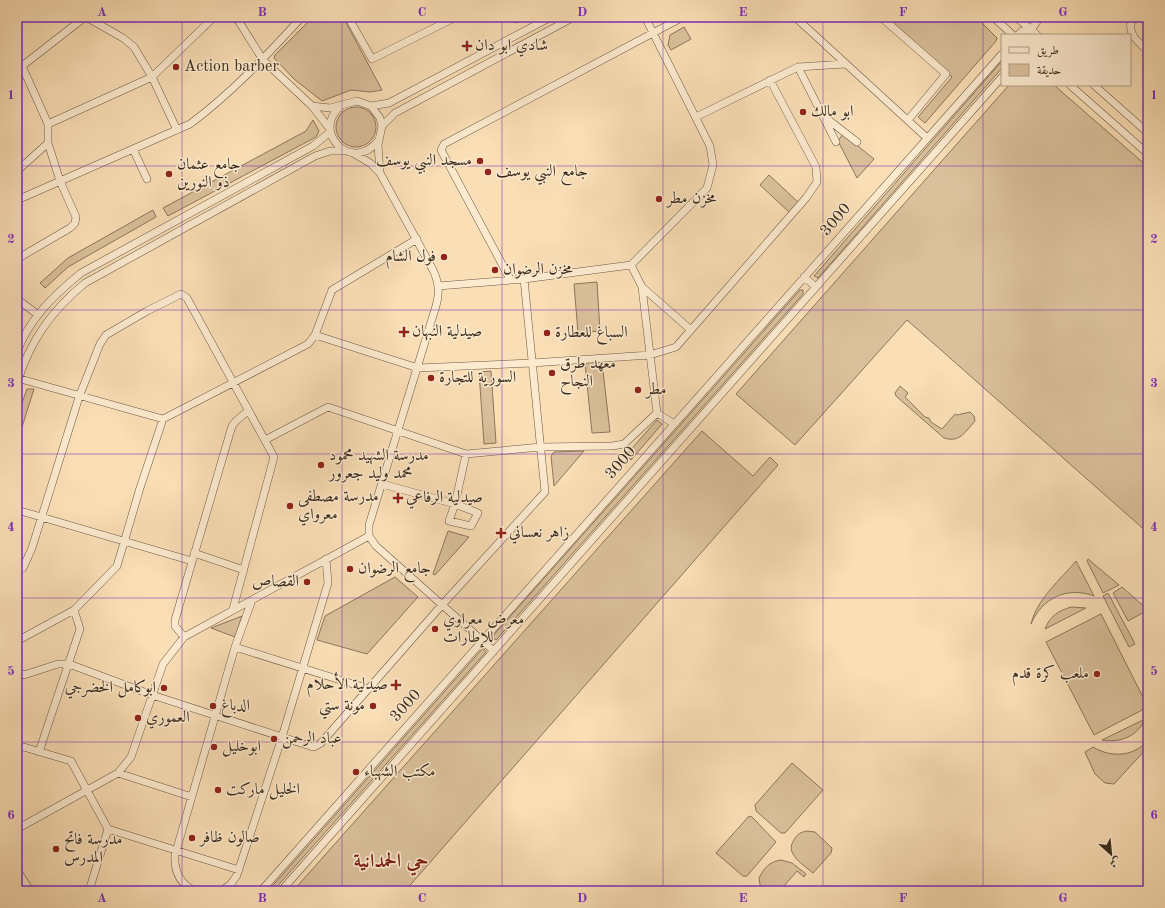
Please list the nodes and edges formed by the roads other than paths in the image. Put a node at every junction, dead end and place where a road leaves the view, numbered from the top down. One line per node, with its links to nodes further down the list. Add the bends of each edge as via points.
1 (85, 17): 26 (street); 27 (street, via 134,47)
2 (214, 17): 27 (street)
3 (236, 17): 23 (street)
4 (302, 17): 23 (street)
5 (348, 17): 6 (street, via 372,59 452,19)
6 (451, 17)
7 (551, 17): 34 (street, via 389,104)
8 (574, 17): 39 (street, via 395,113)
9 (645, 17): 17 (street)
10 (683, 17): 17 (street)
11 (795, 17): 24 (street)
12 (881, 17): 37 (street, via 946,74)
13 (993, 17): 19 (street)
14 (1016, 17): 18 (street)
15 (1040, 17): 18 (street)
16 (1134, 17): 21 (street, via 1131,21 1131,32 1135,40)
17 (653, 32): 36 (street); 63 (street, via 444,144 441,150)
18 (1031, 32): 20 (street, via 1022,31)
19 (1012, 34)
20 (1019, 34)
21 (1148, 51)
22 (1001, 55): 43 (street, 3000)
23 (263, 60): 33 (street); 40 (street, via 209,110)
24 (845, 64): 25 (street); 37 (street)
25 (798, 67): 29 (street); 35 (street)
26 (19, 68): 38 (street)
27 (152, 77): 38 (street); 40 (street)
28 (1001, 78): 67 (street, 3000)
29 (770, 80): 36 (street); 70 (street, via 816,167 817,182)
30 (1071, 86): 51 (street)
31 (1095, 86): 42 (street)
32 (342, 105): 33 (street, via 324,108); 34 (street, via 357,101); 41 (street, via 332,115)
33 (312, 106): 41 (street)
34 (371, 106): 39 (street, via 380,118)
35 (823, 116): 45 (street); 46 (street)
36 (696, 117): 61 (street, via 710,146 713,164 707,188)
37 (908, 120): 43 (street)
38 (48, 124): 47 (street)
39 (382, 126): 44 (street)
40 (177, 130): 48 (street)
41 (330, 130): 49 (street, via 335,143); 58 (street, via 313,146)
42 (1148, 132)
43 (927, 138): 62 (street, 3000)
44 (379, 140): 50 (street, via 368,150); 53 (street)
45 (836, 142)
46 (857, 142)
47 (48, 143): 52 (street); 55 (street)
48 (133, 149): 54 (street); 55 (street)
49 (345, 151): 50 (street); 59 (street, via 330,151 315,156)
50 (353, 153): 53 (street, via 366,160)
51 (1148, 154)
52 (17, 171)
53 (380, 173): 57 (street)
54 (147, 179)
55 (60, 181): 56 (street); 60 (street, via 76,217 75,223)
56 (17, 200)
57 (417, 239): 65 (street, via 436,275); 71 (street, via 332,290)
58 (131, 246): 59 (street); 69 (street, via 80,273)
59 (136, 255): 76 (street, via 85,283 54,311 26,358)
60 (17, 259)
61 (631, 265): 64 (street); 66 (street)
62 (804, 277): 67 (street); 82 (street, 3000)
63 (510, 279): 64 (street); 65 (street)
64 (524, 279): 74 (street)
65 (438, 286): 75 (street, via 438,301)
66 (642, 287): 70 (street); 73 (street)
67 (816, 287): 104 (street, 3000)
68 (17, 299): 69 (street)
69 (37, 314): 72 (street)
70 (691, 330): 73 (street, via 676,347)
71 (315, 335): 75 (street); 77 (street, via 308,344)
72 (17, 352)
73 (650, 355): 74 (street); 80 (street)
74 (532, 363): 75 (street); 85 (street)
75 (418, 368): 83 (street)
76 (18, 380): 78 (street)
77 (232, 383): 78 (street, via 187,298 181,294 106,335); 79 (street); 81 (street)
78 (79, 397): 81 (street); 89 (street)
79 (248, 411): 84 (street); 92 (street, via 232,426)
80 (657, 413): 82 (street); 85 (street, via 624,444)
81 (163, 419): 91 (street)
82 (674, 424): 102 (street, 3000)
83 (398, 431): 84 (street, via 328,407); 86 (street); 87 (street)
84 (265, 440): 94 (street, via 274,457)
85 (541, 447): 86 (street); 97 (street, via 544,492)
86 (466, 454): 87 (street, via 455,504)
87 (382, 484): 90 (street, via 369,525)
88 (17, 510): 89 (street)
89 (42, 516): 91 (street); 95 (street, via 27,560 23,568)
90 (369, 536): 93 (street); 97 (street, via 376,546)
91 (124, 542): 92 (street); 99 (street, via 117,566)
92 (193, 557): 94 (street); 100 (street, via 175,620 175,626)
93 (326, 559): 96 (street); 106 (street, via 328,583)
94 (244, 570): 98 (street)
95 (17, 571)
96 (252, 600): 98 (street); 103 (street)
97 (441, 606): 102 (street); 108 (street)
98 (233, 609): 100 (street)
99 (74, 610): 101 (street); 105 (street, via 80,629)
100 (184, 637): 109 (street, via 163,664)
101 (17, 641)
102 (482, 641): 104 (street); 126 (street, 3000)
103 (235, 647): 106 (street); 110 (street)
104 (494, 651): 127 (street, 3000)
105 (69, 664): 107 (street, via 58,664 24,675); 109 (street); 113 (street)
106 (302, 668): 108 (street); 111 (street)
107 (17, 671)
108 (369, 689): 111 (street, via 321,743 310,746)
109 (152, 694): 110 (street); 114 (street, via 130,757)
110 (216, 715): 111 (street); 116 (street)
111 (282, 737): 121 (street)
112 (17, 745): 113 (street)
113 (39, 752): 115 (street, via 71,761)
114 (118, 773): 115 (street); 116 (street)
115 (86, 790): 117 (street); 118 (street)
116 (192, 797): 119 (street)
117 (17, 829)
118 (108, 829): 119 (street); 123 (street)
119 (177, 850): 121 (street); 124 (street, via 175,860 178,875 184,884)
120 (17, 870): 122 (street, via 29,889)
121 (239, 870): 125 (street, via 231,884)
122 (37, 891)
123 (89, 891)
124 (195, 891)
125 (221, 891)
126 (261, 891)
127 (281, 891)

